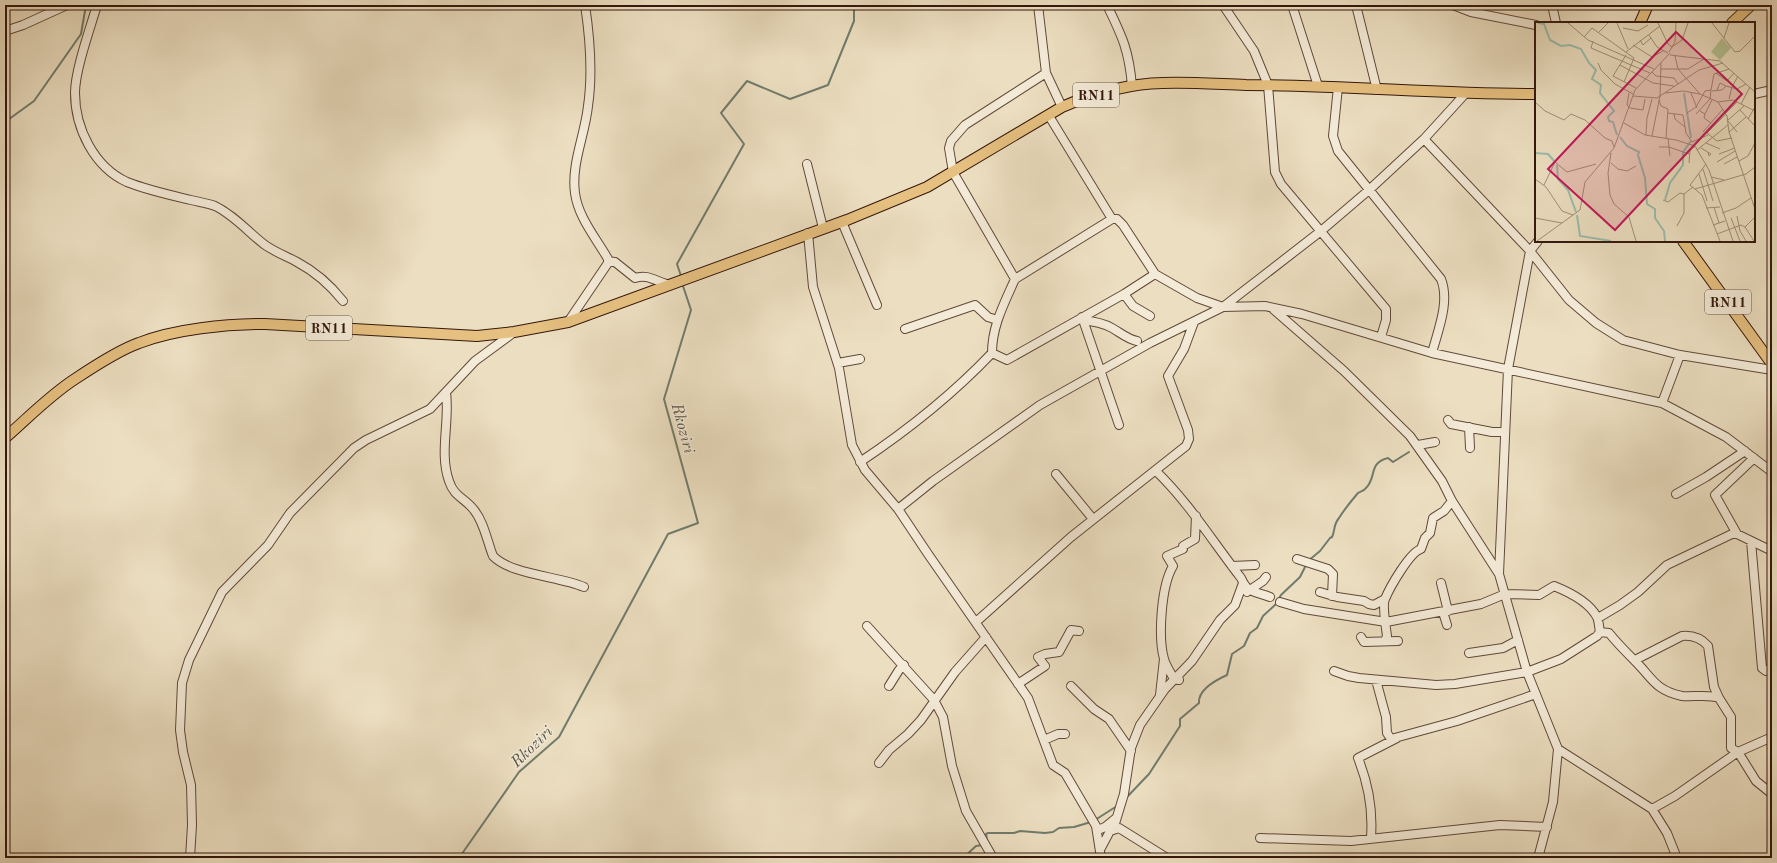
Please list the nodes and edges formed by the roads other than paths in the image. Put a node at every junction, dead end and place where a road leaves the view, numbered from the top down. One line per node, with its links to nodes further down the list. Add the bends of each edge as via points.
1 (67, 5): 17 (street, via 23,26)
2 (97, 5): 47 (street, via 75,93 76,107 90,150 108,169 129,182 224,211 266,245 307,269 331,287)
3 (585, 5): 42 (street, via 589,31 590,72 588,106 574,179 575,193 580,211)
4 (1038, 5): 18 (street)
5 (1107, 5): 20 (street, via 1126,46)
6 (1223, 5): 19 (street, via 1254,52)
7 (1292, 5): 21 (street)
8 (1356, 5): 23 (street)
9 (1453, 5): 16 (street, via 1472,12)
10 (1552, 5): 13 (street)
11 (1648, 5): 14 (main road)
12 (1752, 5): 15 (main road)
13 (1556, 22)
14 (1640, 22)
15 (1733, 22)
16 (1535, 25)
17 (5, 31)
18 (1046, 73): 28 (street); 32 (street, via 965,125 954,135 949,148)
19 (1268, 85): 20 (main road, RN11, via 1159,83); 21 (main road, RN11); 37 (street, via 1275,172 1281,184)
20 (1132, 86): 28 (main road, RN11, via 1078,100)
21 (1318, 86): 22 (main road, RN11)
22 (1338, 87): 23 (main road, RN11); 33 (street, via 1333,136 1335,144)
23 (1377, 90): 25 (main road, RN11)
24 (1772, 90): 27 (street)
25 (1465, 94): 26 (main road, RN11); 30 (street)
26 (1535, 94)
27 (1755, 94)
28 (1062, 107): 29 (main road, RN11)
29 (1049, 116): 32 (main road, RN11); 34 (street)
30 (1424, 139): 33 (street); 41 (street)
31 (807, 164): 36 (street)
32 (953, 172): 35 (main road, RN11, via 927,187); 44 (street)
33 (1369, 190): 37 (street); 61 (street, via 1441,278 1445,288 1445,301)
34 (1112, 219): 43 (street, via 1117,219 1123,224); 44 (street)
35 (842, 222): 36 (main road, RN11); 48 (street)
36 (823, 228): 38 (main road, RN11)
37 (1321, 231): 49 (street); 58 (street, via 1386,309)
38 (808, 233): 45 (main road, RN11); 64 (street, via 813,287)
39 (1537, 242): 41 (street)
40 (1684, 242): 65 (main road, RN11)
41 (1530, 251): 62 (street, via 1569,300 1596,323 1623,340); 66 (street)
42 (608, 261): 45 (street, via 615,262 636,278 642,275 662,284); 54 (street, via 608,265)
43 (1155, 274): 46 (street); 49 (street, via 1198,298)
44 (1015, 279): 53 (street)
45 (675, 284): 54 (main road, RN11)
46 (1124, 294): 51 (street, via 1134,306); 52 (street)
47 (343, 301)
48 (877, 305)
49 (1223, 307): 50 (street, via 1265,306); 55 (street)
50 (1274, 309): 58 (street, via 1302,314); 77 (street, via 1344,371)
51 (1150, 316)
52 (1082, 319): 59 (street, via 1107,326); 60 (street, via 1007,360); 68 (street)
53 (996, 320): 56 (street, via 988,317 975,305); 60 (street)
54 (568, 322): 57 (main road, RN11)
55 (1194, 322): 68 (street, via 1150,343); 82 (street, via 1184,349 1168,376 1189,439 1186,446)
56 (905, 329)
57 (514, 332): 69 (street, via 475,361); 75 (main road, RN11, via 477,336 252,324 206,328 169,335 132,346 75,379)
58 (1381, 337): 61 (street)
59 (1137, 341)
60 (992, 353): 81 (street, via 960,386 916,423)
61 (1432, 353): 66 (street)
62 (1680, 355): 67 (street); 70 (street)
63 (860, 358): 64 (street)
64 (838, 363): 81 (street, via 852,445)
65 (1772, 364)
66 (1508, 369): 70 (street); 74 (street)
67 (1772, 370)
68 (1100, 373): 72 (street); 87 (street, via 1040,405)
69 (446, 392): 102 (street, via 448,409 445,441 448,481 454,494 464,500 478,516 492,556 497,561 528,572); 157 (street, via 425,412 354,448 290,513 268,545 228,585 215,603 189,660 182,683 181,740 191,785)
70 (1662, 403): 79 (street, via 1726,437)
71 (1448, 420): 73 (street, via 1451,424)
72 (1119, 425)
73 (1469, 427): 74 (street); 78 (street)
74 (1504, 432): 98 (street)
75 (5, 438)
76 (1435, 442): 77 (street)
77 (1418, 445): 86 (street)
78 (1470, 448)
79 (1744, 451): 80 (street); 85 (street)
80 (1754, 458): 83 (street); 91 (street, via 1715,495)
81 (860, 462): 87 (street)
82 (1156, 471): 88 (street); 89 (street)
83 (1772, 472)
84 (1056, 474): 89 (street)
85 (1676, 494)
86 (1452, 501): 98 (street); 109 (street, via 1444,511 1433,518 1430,533 1421,549 1407,560)
87 (898, 509): 113 (street)
88 (1196, 516): 90 (street); 92 (street)
89 (1093, 519): 113 (street)
90 (1209, 534): 92 (street); 97 (street)
91 (1737, 534): 93 (street); 112 (street, via 1727,536 1667,565 1638,592)
92 (1195, 539): 125 (street, via 1183,546 1183,549 1167,556 1173,566 1167,578 1162,603)
93 (1751, 541): 94 (street); 128 (street, via 1762,668 1766,671)
94 (1772, 551)
95 (1297, 559): 107 (street, via 1328,569 1333,574)
96 (1255, 565): 97 (street)
97 (1232, 566): 100 (street)
98 (1498, 574): 105 (street)
99 (1266, 577): 103 (street)
100 (1243, 583): 103 (street); 106 (street)
101 (1442, 583): 111 (street)
102 (584, 587)
103 (1249, 591): 106 (street); 108 (street)
104 (1320, 592): 107 (street)
105 (1505, 594): 111 (street, via 1481,604); 112 (street, via 1539,595 1554,586 1567,591 1588,606); 121 (street)
106 (1239, 595): 131 (street, via 1236,605 1220,620)
107 (1332, 596): 109 (street, via 1374,605)
108 (1270, 597)
109 (1384, 600): 114 (street)
110 (1280, 602): 114 (street, via 1304,609)
111 (1446, 611): 114 (street); 116 (street)
112 (1598, 618): 118 (street)
113 (976, 622): 119 (street)
114 (1386, 622): 122 (street)
115 (867, 626): 127 (street)
116 (1447, 626)
117 (1079, 630): 133 (street, via 1071,630 1059,652 1038,657 1045,666)
118 (1600, 632): 126 (street, via 1609,633); 130 (street, via 1561,658)
119 (986, 637): 133 (street); 139 (street)
120 (1361, 637): 122 (street, via 1364,642)
121 (1518, 640): 124 (street, via 1503,648); 130 (street)
122 (1385, 641): 123 (street)
123 (1398, 641)
124 (1469, 653)
125 (1164, 659): 131 (street); 136 (street)
126 (1635, 660): 138 (street, via 1650,678 1668,693); 138 (street, via 1682,636 1690,635 1701,639 1708,646 1714,687)
127 (904, 665): 134 (street); 139 (street)
128 (1772, 669)
129 (1334, 671): 132 (street)
130 (1527, 672): 132 (street, via 1455,684); 137 (street)
131 (1177, 680): 136 (street)
132 (1376, 680): 142 (street, via 1386,717 1387,733 1391,739)
133 (1018, 684): 143 (street, via 1028,698)
134 (889, 686)
135 (1071, 686): 145 (street, via 1108,719)
136 (1163, 694): 145 (street, via 1140,725)
137 (1536, 694): 142 (street); 144 (street)
138 (1719, 698): 146 (street, via 1731,717 1731,748)
139 (934, 700): 147 (street, via 908,734); 158 (street, via 943,717 952,766 966,811)
140 (1065, 734): 143 (street)
141 (1772, 737): 146 (street)
142 (1398, 738): 155 (street, via 1358,758 1364,774 1370,807)
143 (1044, 740): 152 (street, via 1053,765 1065,773)
144 (1558, 749): 149 (street); 151 (street, via 1553,802)
145 (1131, 751): 150 (street, via 1124,794)
146 (1738, 752): 148 (street, via 1756,781); 149 (street)
147 (879, 763)
148 (1772, 794)
149 (1652, 809): 162 (street, via 1670,838)
150 (1116, 818): 152 (street); 153 (street)
151 (1547, 827): 155 (street, via 1500,825); 161 (street)
152 (1098, 830): 156 (street)
153 (1113, 830): 156 (street); 160 (street, via 1119,828)
154 (1260, 838): 155 (street, via 1351,841)
155 (1371, 838)
156 (1101, 848): 159 (street)
157 (190, 858)
158 (993, 858)
159 (1101, 858)
160 (1167, 858)
161 (1538, 858)
162 (1677, 858)

